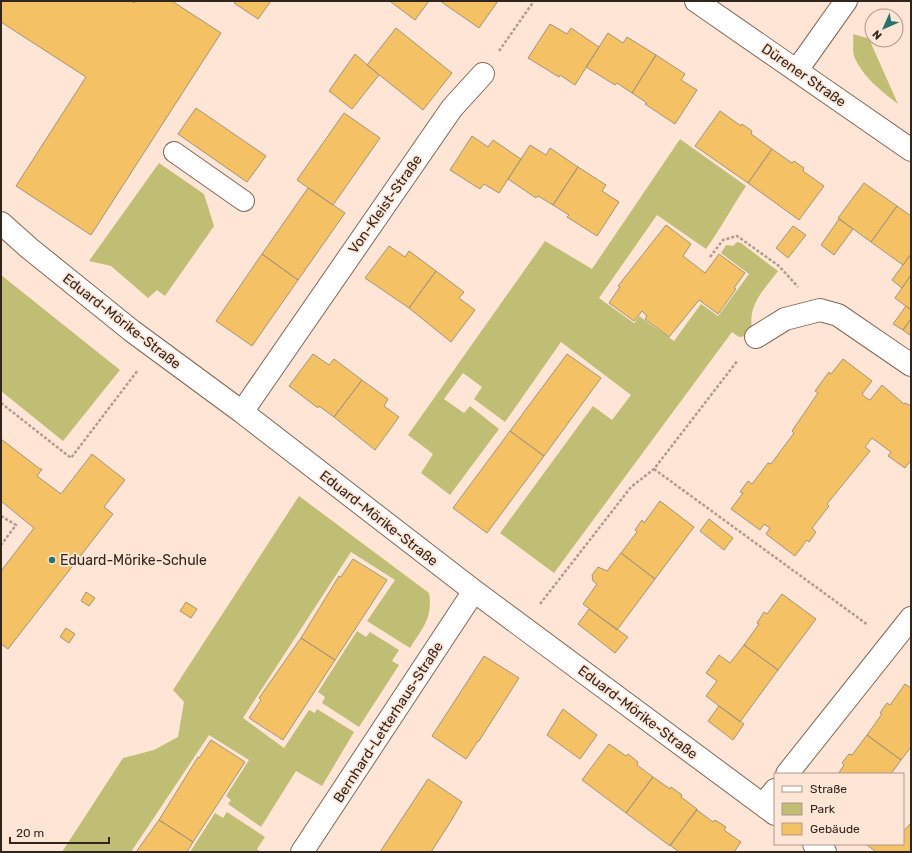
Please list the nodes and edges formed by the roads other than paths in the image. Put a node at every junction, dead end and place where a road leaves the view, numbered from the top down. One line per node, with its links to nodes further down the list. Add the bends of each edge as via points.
1 (696, 1): 3 (street, Dürener Straße)
2 (846, 1): 3 (street)
3 (797, 70): 5 (street, Dürener Straße)
4 (483, 74): 11 (street, Von-Kleist-Straße, via 452,108)
5 (911, 150)
6 (174, 152): 7 (lane)
7 (244, 201)
8 (1, 223): 11 (street, Eduard-Mörike-Straße, via 154,348)
9 (756, 337): 10 (street, via 785,319 820,310 838,315)
10 (911, 365)
11 (242, 412): 12 (street, Eduard-Mörike-Straße)
12 (474, 591): 15 (street, Eduard-Mörike-Straße); 16 (street, Bernhard-Letterhaus-Straße)
13 (911, 618): 14 (street)
14 (788, 773)
15 (771, 803)
16 (302, 852)

